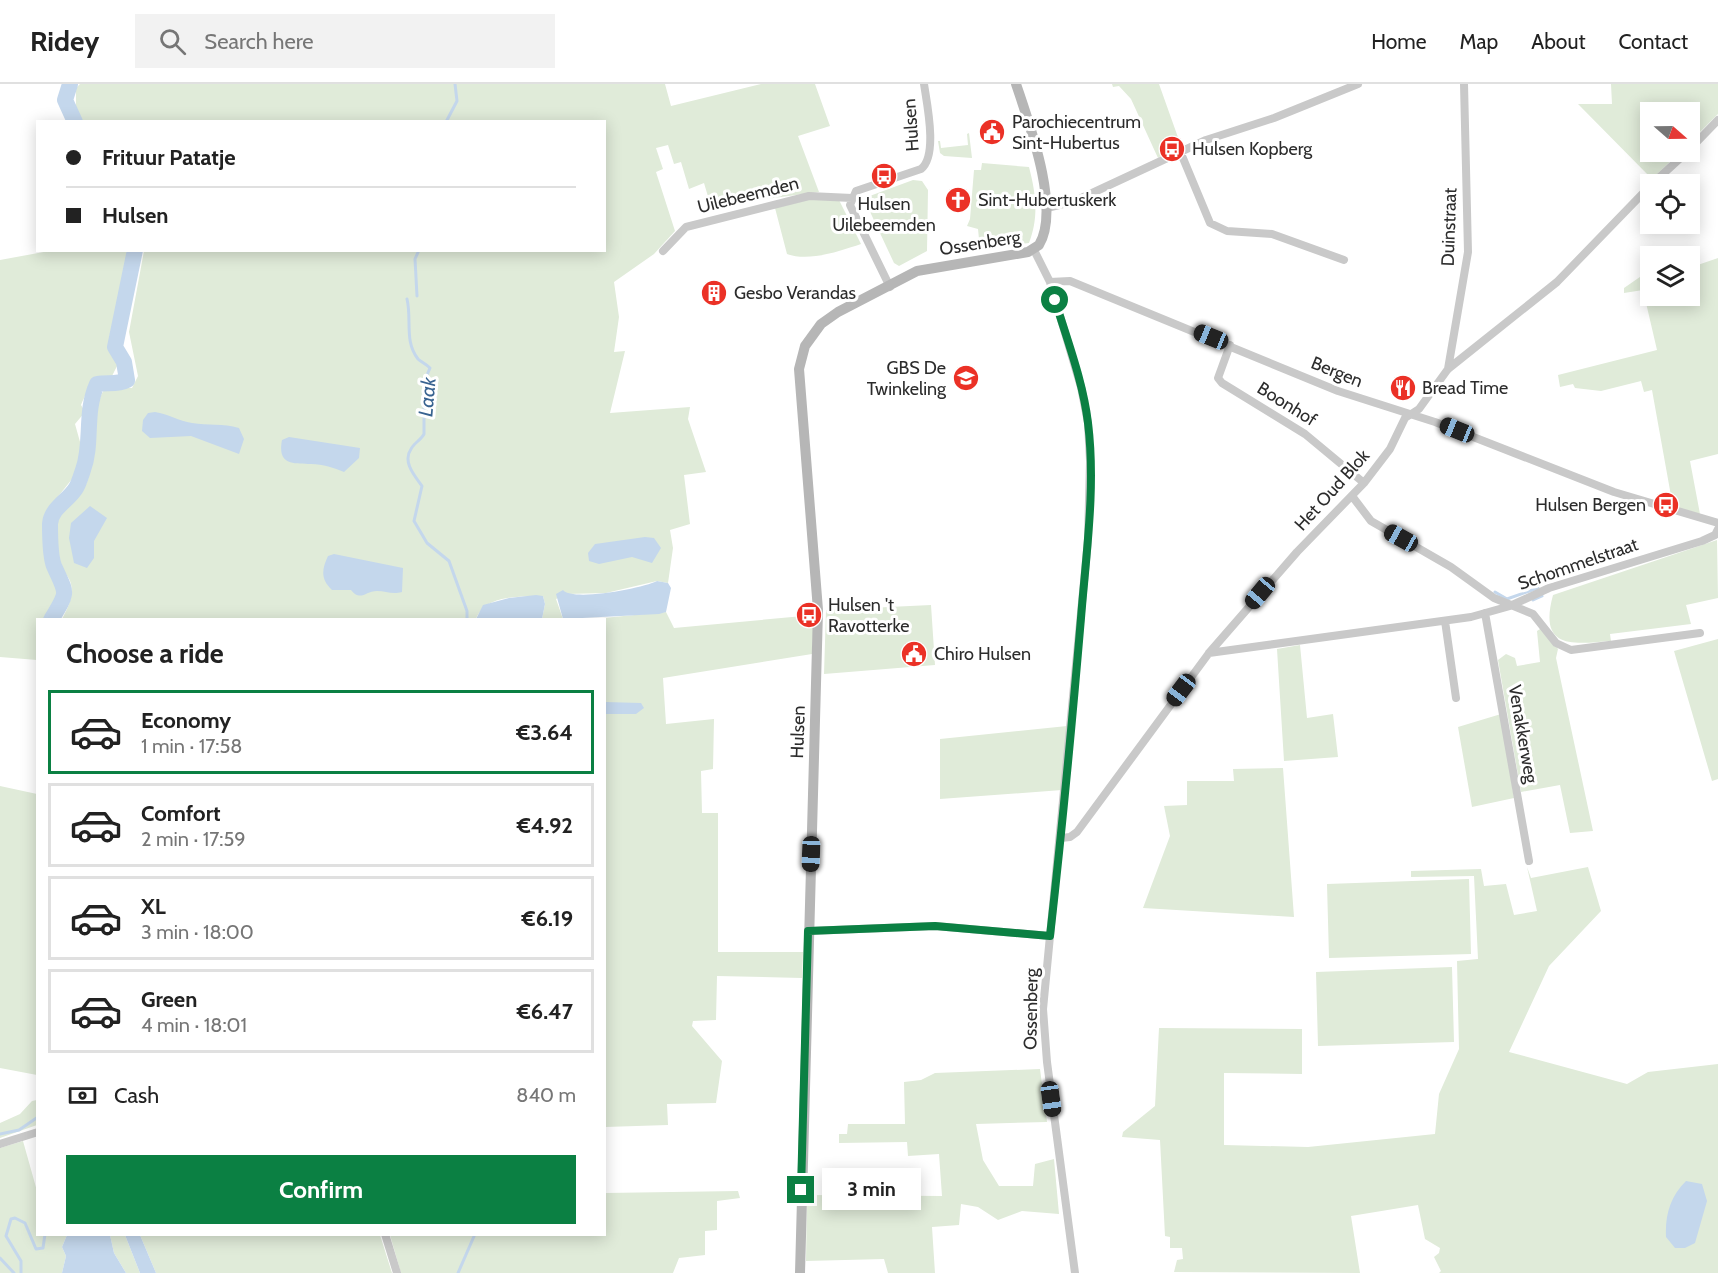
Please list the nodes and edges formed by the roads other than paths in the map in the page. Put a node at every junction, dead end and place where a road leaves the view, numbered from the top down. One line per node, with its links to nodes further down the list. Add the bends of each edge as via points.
1 (924, 84): 11 (street, Hulsen, via 930,138 927,164 856,191)
2 (1016, 84): 12 (street, Ossenberg)
3 (1358, 84): 7 (street)
4 (1464, 84): 20 (street, Duinstraat, via 1468,252)
5 (1718, 120): 6 (street, Het Oud Blok)
6 (1700, 139)
7 (1180, 151): 12 (street, via 1075,201); 15 (street, via 1210,223 1227,231 1272,234)
8 (1676, 162): 9 (street, Het Oud Blok)
9 (1663, 174)
10 (1640, 196): 20 (street, Het Oud Blok, via 1557,282)
11 (852, 198): 14 (street, Uilebeemden, via 809,196 686,227); 18 (street, via 850,205)
12 (1047, 208): 13 (street, Ossenberg, via 1045,233)
13 (1034, 250): 16 (street, Ossenberg); 17 (street, Ossenberg)
14 (663, 251)
15 (1344, 261)
16 (931, 267): 18 (street, Hulsen)
17 (1050, 282): 19 (street, Bergen, via 1070,281); 32 (street, Ossenberg, via 1081,387 1090,461 1088,540)
18 (890, 287): 34 (street, Hulsen, via 821,324 805,346 799,369 818,610)
19 (1230, 345): 21 (street, Bergen, via 1338,391); 22 (street, Boonhof, via 1219,373 1222,383 1305,434)
20 (1448, 369): 21 (street, Het Oud Blok)
21 (1412, 414): 22 (street, Het Oud Blok); 24 (street, Bergen, via 1614,492)
22 (1364, 483): 23 (street, Het Oud Blok)
23 (1352, 496): 26 (street, via 1371,521); 30 (street, Het Oud Blok)
24 (1718, 524)
25 (1718, 530): 26 (street, Schommelstraat, via 1702,541 1550,588)
26 (1510, 606): 27 (street, Schommelstraat); 29 (street, via 1533,614 1556,643 1571,650)
27 (1485, 613): 28 (street, Schommelstraat); 33 (street, Venakkerweg)
28 (1445, 621): 30 (street, Schommelstraat); 31 (street)
29 (1700, 633)
30 (1209, 653): 32 (street, Het Oud Blok, via 1077,832)
31 (1456, 698)
32 (1062, 838): 35 (street, Ossenberg)
33 (1529, 861)
34 (808, 931): 35 (street, via 935,926); 40 (street, Hulsen)
35 (1050, 936): 41 (street, Ossenberg, via 1044,1029)
36 (36, 1133): 37 (street)
37 (0, 1144)
38 (386, 1236): 39 (street)
39 (397, 1273)
40 (800, 1273)
41 (1075, 1273)

